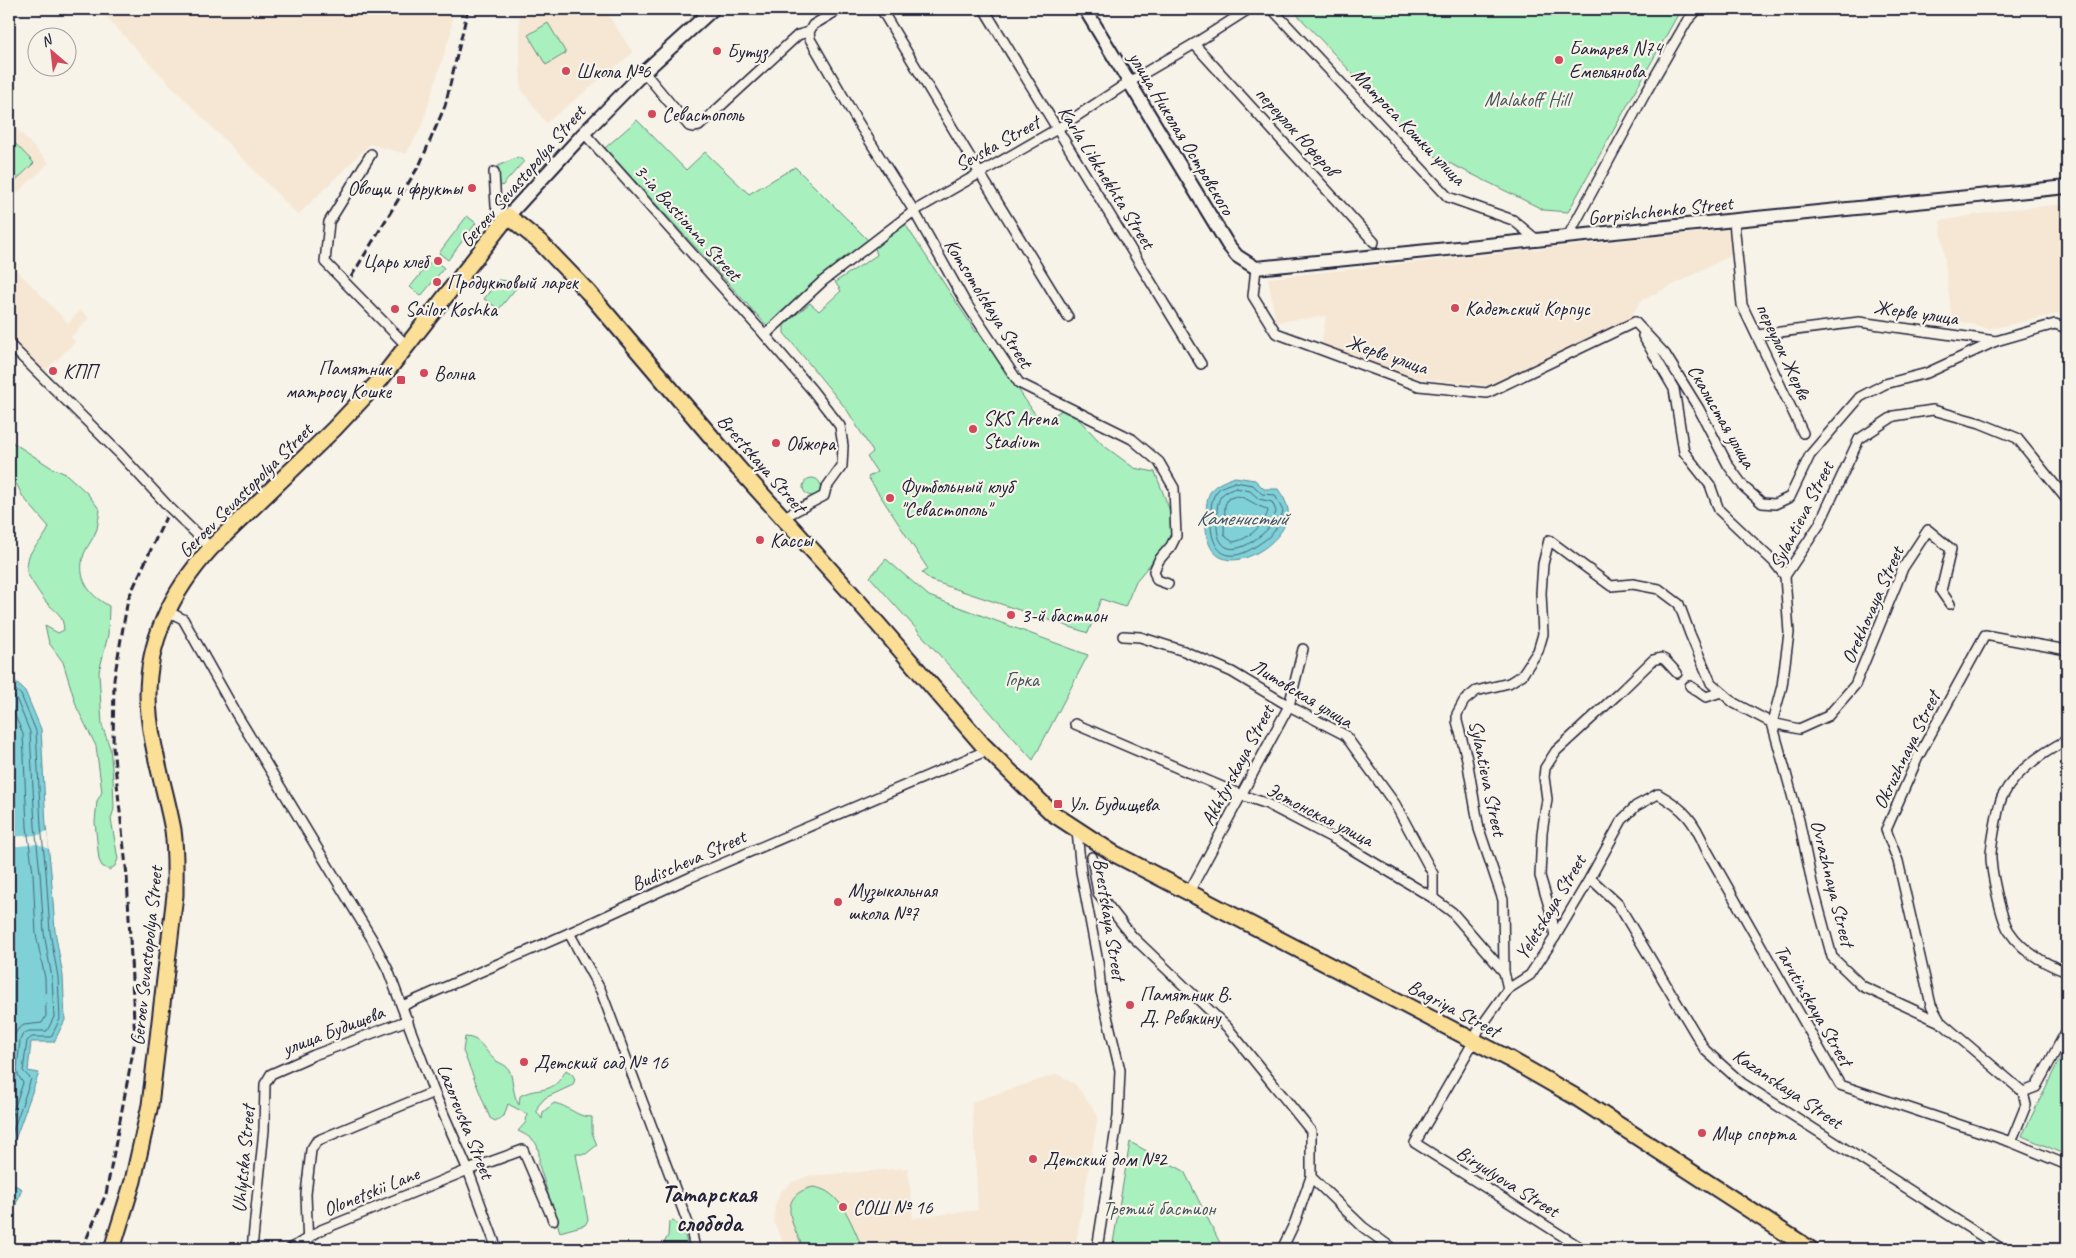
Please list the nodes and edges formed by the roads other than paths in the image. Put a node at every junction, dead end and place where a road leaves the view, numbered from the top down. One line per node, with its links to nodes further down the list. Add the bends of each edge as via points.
1 (840, 9): 9 (street, via 813,25)
2 (881, 9): 17 (street)
3 (984, 9): 13 (street, Karla Libknekhta Street)
4 (1085, 9): 12 (main road, улица Николая Островского)
5 (1249, 9): 10 (street, Sevska Street)
6 (1272, 9): 23 (street, Матроса Кошки улица, via 1448,198 1513,220)
7 (1698, 9): 22 (street, via 1687,21)
8 (709, 10): 11 (main road, Geroev Sevastopolya Street)
9 (809, 32): 11 (street, via 798,35 699,126 690,126); 19 (street, Komsomolskaya Street, via 859,124)
10 (1194, 44): 12 (street, Sevska Street); 24 (street, переулок Юферов)
11 (644, 72): 14 (main road, Geroev Sevastopolya Street)
12 (1129, 82): 13 (street, Sevska Street); 25 (main road, улица Николая Островского, via 1228,245 1237,256)
13 (1057, 129): 17 (street, Sevska Street); 34 (street, Karla Libknekhta Street)
14 (584, 133): 20 (main road, Geroev Sevastopolya Street); 29 (street, 3-ia Bastionna Street)
15 (371, 154): 33 (street, via 329,222 325,262)
16 (494, 172): 20 (street, via 496,206 499,212)
17 (979, 172): 19 (street, Sevska Street); 26 (street)
18 (2067, 187): 21 (main road, Gorpishchenko Street)
19 (914, 211): 29 (street, Sevska Street, via 823,281); 40 (street, Komsomolskaya Street, via 964,300 1019,383 1132,439 1159,462 1174,488 1176,514 1176,536 1154,571 1157,580)
20 (508, 216): 33 (main road, Geroev Sevastopolya Street); 37 (main road, Brestskaya Street, via 540,242 588,292)
21 (1734, 222): 22 (main road, Gorpishchenko Street); 30 (street, переулок Жерве, via 1742,304)
22 (1566, 238): 23 (main road, Gorpishchenko Street)
23 (1538, 240): 25 (main road, Gorpishchenko Street)
24 (1374, 242)
25 (1256, 268): 27 (street, Жерве улица, via 1253,296 1276,333 1419,386 1487,393)
26 (1068, 317)
27 (1635, 322): 31 (street, Скалистая улица, via 1665,354 1699,409 1728,466 1744,487 1762,503 1775,504 1790,497 1810,455 1860,397 1885,384 1927,373); 39 (street, via 1674,389 1684,452 1710,485 1719,510)
28 (2067, 328): 31 (street, Жерве улица, via 2055,324)
29 (765, 335): 37 (street, 3-ia Bastionna Street, via 840,426 843,446 842,466 824,496)
30 (1757, 335): 31 (street, Жерве улица, via 1859,322); 35 (street, переулок Жерве)
31 (1996, 341)
32 (9, 344): 38 (street)
33 (408, 346): 38 (main road, Geroev Sevastopolya Street, via 334,429)
34 (1201, 364)
35 (1803, 433)
36 (2067, 500): 39 (street, Sylantieva Street, via 2017,438 1980,423 1933,410 1894,416 1859,439 1819,525)
37 (782, 518): 53 (main road, Brestskaya Street)
38 (211, 548): 42 (main road, Geroev Sevastopolya Street, via 194,567)
39 (1785, 576): 50 (street, Sylantieva Street, via 1789,633 1782,686)
40 (1168, 584)
41 (1950, 604): 50 (street, Orekhovaya Street, via 1941,591 1951,549 1928,530 1903,568 1855,685 1828,716 1799,729)
42 (168, 611): 66 (street, Lazorevska Street, via 183,619 376,946); 81 (main road, Geroev Sevastopolya Street, via 154,646 148,696 153,737 173,831 176,860 174,904 150,1105 133,1181)
43 (1123, 636): 49 (street, Литовская улица, via 1140,637 1184,651 1232,672)
44 (1303, 649): 49 (street, Akhtyrskaya Street)
45 (2067, 650): 68 (street, Okruzhnaya Street, via 1985,635 1918,757 1886,830 1898,861 1931,1006)
46 (1677, 673): 62 (street, via 1665,660 1653,660 1556,751 1545,768 1547,799 1540,876)
47 (1690, 686): 48 (street, via 1706,697)
48 (1721, 692): 50 (street, Sylantieva Street, via 1734,703); 63 (street, Sylantieva Street, via 1711,683 1680,604 1659,589 1633,584 1611,586 1549,540 1543,564 1543,634 1538,651 1522,675 1509,683 1476,691 1464,700 1456,721 1467,759 1479,829 1503,900)
49 (1289, 706): 55 (street, Akhtyrskaya Street); 60 (street, Литовская улица, via 1345,735 1395,804 1424,856 1433,874)
50 (1772, 723): 68 (street, Ovrazhnaya Street, via 1832,957 1862,986)
51 (1075, 724): 55 (street, Эстонская улица)
52 (2067, 740): 64 (street, via 2042,753 2013,781 2002,798 1991,854 2008,930 2025,950)
53 (988, 750): 56 (main road, Brestskaya Street, via 1052,814); 61 (street, Budischeva Street)
54 (1658, 794): 58 (street, Yeletskaya Street, via 1636,806 1622,820); 74 (street, Tarutinskaya Street, via 1677,805 1696,825 1706,849 1840,1085)
55 (1241, 795): 59 (street, Akhtyrskaya Street); 60 (street, Эстонская улица, via 1265,803 1338,840)
56 (1072, 828): 59 (main road, Bagriya Street); 87 (street, Brestskaya Street, via 1101,991 1120,1070 1118,1116)
57 (1092, 857): 78 (street, via 1098,893 1132,936 1227,1027 1311,1131)
58 (1590, 878): 62 (street, Yeletskaya Street); 92 (street, Kazanskaya Street, via 1618,904 1705,1050 1742,1083)
59 (1189, 892): 70 (main road, Bagriya Street)
60 (1433, 898): 63 (street, Эстонская улица, via 1452,912)
61 (569, 933): 66 (street, Budischeva Street); 86 (street, via 602,991)
62 (1555, 937): 65 (street, Yeletskaya Street, via 1530,975)
63 (1504, 972): 65 (street, Эстонская улица)
64 (2067, 972)
65 (1508, 989): 70 (street, Yeletskaya Street)
66 (402, 1006): 67 (street, Lazorevska Street)
67 (408, 1020): 71 (street, улица Будищева); 72 (street, Lazorevska Street)
68 (1942, 1023): 73 (street)
69 (2067, 1030): 73 (street, via 2036,1087)
70 (1474, 1041): 75 (street, Yeletskaya Street); 91 (main road, Bagriya Street, via 1574,1096)
71 (271, 1074): 82 (street, Uhlytska Street, via 265,1084 264,1130)
72 (434, 1092): 77 (street, Lazorevska Street); 80 (street, via 316,1142 311,1150 306,1194)
73 (2023, 1092): 74 (street, via 2026,1106)
74 (2011, 1142): 76 (street, Tarutinskaya Street)
75 (1414, 1143): 90 (street, Biryulyova Street)
76 (2067, 1165)
77 (468, 1170): 79 (street, Olonetskii Lane, via 523,1150); 80 (street, Olonetskii Lane); 85 (street, Lazorevska Street)
78 (1311, 1177): 88 (street); 89 (street, via 1363,1227)
79 (553, 1220)
80 (307, 1239): 83 (street, Olonetskii Lane); 84 (street)
81 (112, 1249)
82 (252, 1249)
83 (290, 1249)
84 (308, 1249)
85 (497, 1249)
86 (695, 1249)
87 (1097, 1249)
88 (1282, 1249)
89 (1393, 1249)
90 (1583, 1249)
91 (1810, 1249)
92 (2002, 1249)

